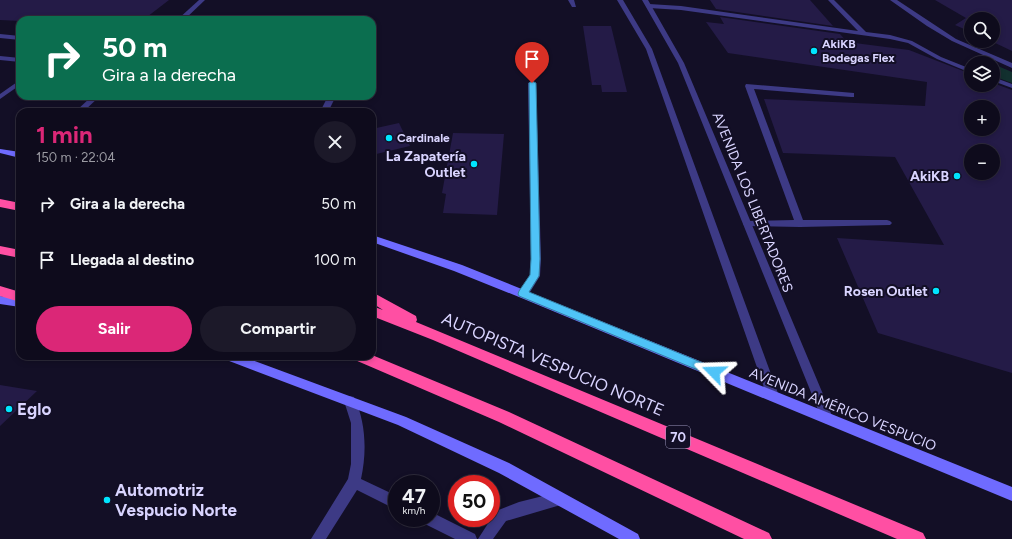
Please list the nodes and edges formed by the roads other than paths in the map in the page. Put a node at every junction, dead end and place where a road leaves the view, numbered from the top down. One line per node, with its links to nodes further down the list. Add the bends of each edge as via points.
1 (202, 0): 8 (street)
2 (620, 0): 44 (street, via 649,49)
3 (675, 0): 7 (street)
4 (831, 0): 9 (street)
5 (893, 0): 14 (street, via 954,40)
6 (647, 3): 7 (street); 29 (street, AVENIDA LOS LIBERTADORES, via 681,63)
7 (681, 8): 9 (street)
8 (184, 16)
9 (864, 34): 15 (street, via 910,42)
10 (0, 36): 11 (street)
11 (16, 38)
12 (0, 58): 13 (street)
13 (16, 60)
14 (1012, 66)
15 (964, 68)
16 (1000, 82): 19 (street)
17 (532, 83): 35 (street, via 536,259 535,276)
18 (16, 85): 21 (street)
19 (1012, 86)
20 (851, 95): 30 (street, via 749,86)
21 (0, 97)
22 (92, 100): 23 (street)
23 (83, 108)
24 (0, 151): 25 (main road)
25 (16, 154)
26 (0, 203): 27 (highway)
27 (16, 206)
28 (887, 223): 30 (street)
29 (748, 224): 30 (street); 46 (street, AVENIDA LOS LIBERTADORES)
30 (800, 224)
31 (376, 239): 35 (main road, AVENIDA AMÉRICO VESPUCIO)
32 (0, 250): 33 (highway)
33 (16, 253)
34 (0, 291): 36 (highway)
35 (523, 294): 44 (main road, AVENIDA AMÉRICO VESPUCIO)
36 (16, 296)
37 (376, 299): 41 (highway)
38 (0, 300): 39 (main road)
39 (16, 302)
40 (376, 313): 41 (highway, AUTOPISTA VESPUCIO NORTE / 70)
41 (438, 336): 57 (highway, AUTOPISTA VESPUCIO NORTE / 70)
42 (239, 360): 45 (main road)
43 (370, 360): 56 (highway, via 504,416)
44 (773, 396): 46 (main road, AVENIDA AMÉRICO VESPUCIO)
45 (350, 401): 47 (street, via 357,423 358,464); 49 (main road, via 402,421)
46 (827, 418): 48 (main road, AVENIDA AMÉRICO VESPUCIO)
47 (354, 482): 50 (street); 52 (street)
48 (1012, 494)
49 (559, 498): 54 (street, via 501,516); 55 (main road)
50 (388, 499)
51 (440, 524): 53 (street)
52 (318, 539)
53 (470, 539)
54 (485, 539)
55 (633, 539)
56 (763, 539)
57 (917, 539)

